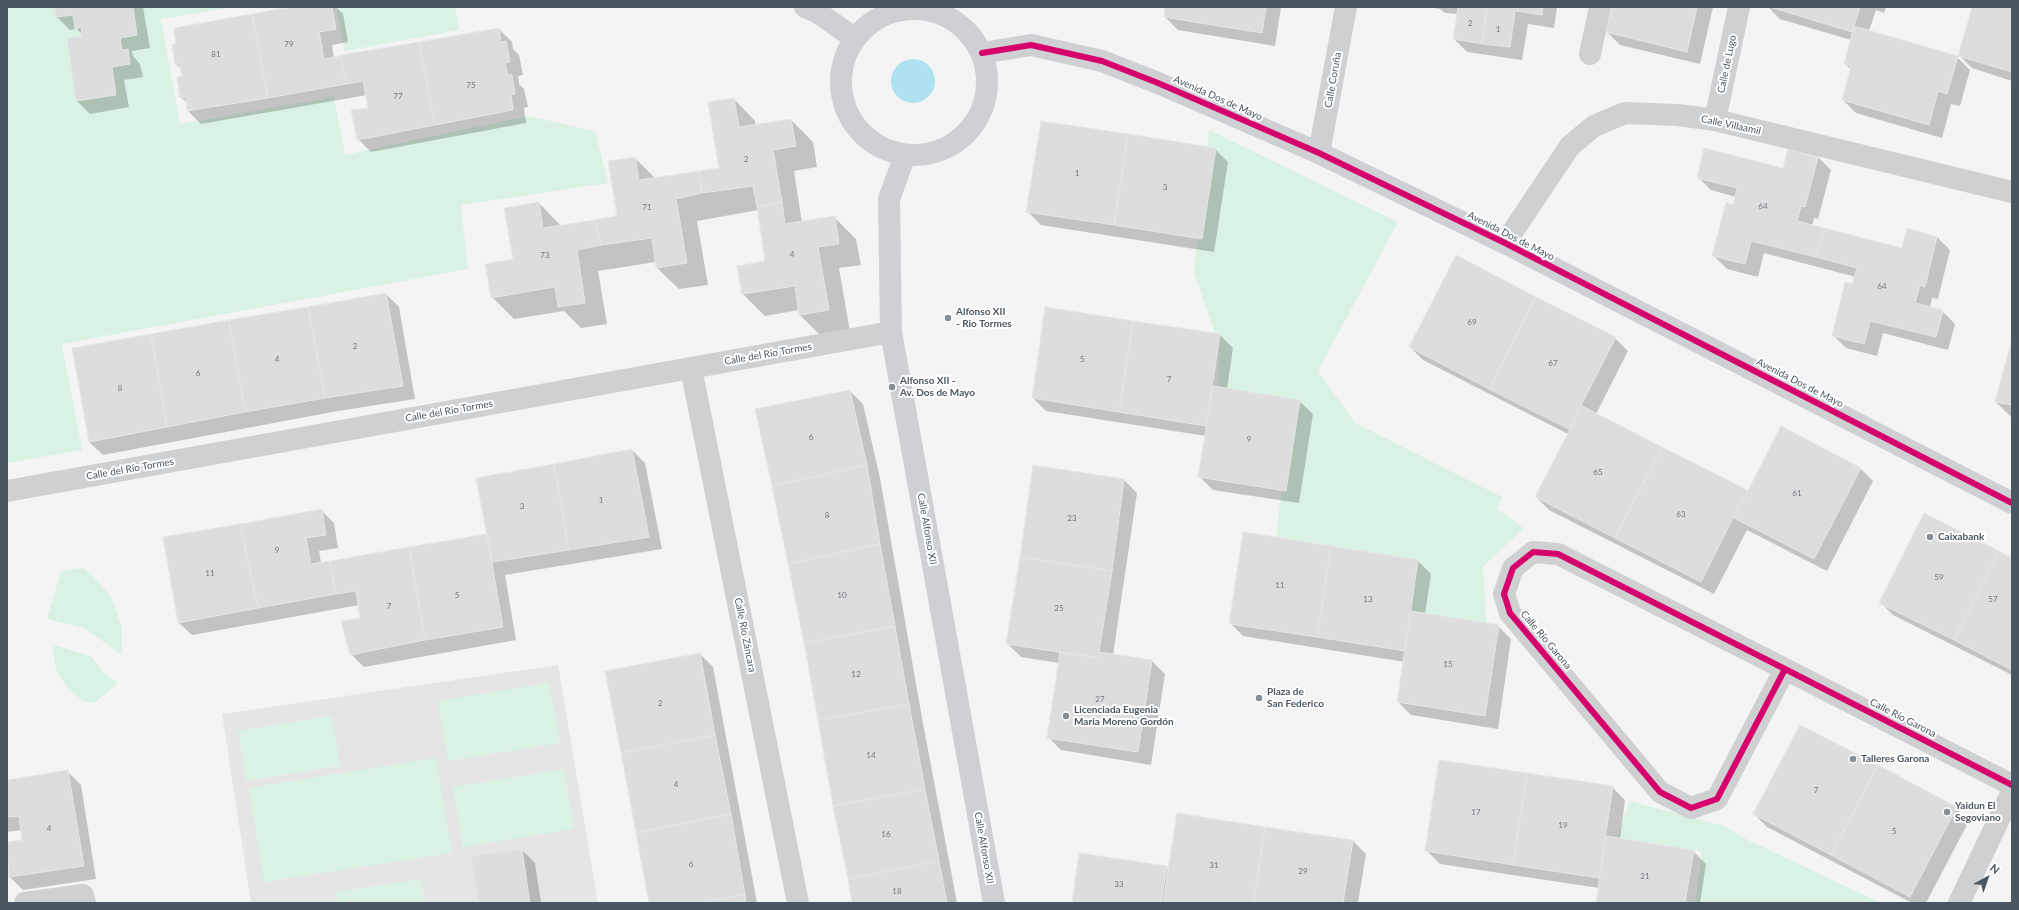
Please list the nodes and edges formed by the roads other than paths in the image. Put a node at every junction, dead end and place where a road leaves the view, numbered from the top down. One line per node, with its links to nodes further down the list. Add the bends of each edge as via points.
1 (805, 7): 5 (street, via 817,12)
2 (1346, 7): 9 (street, Calle Coruña)
3 (1600, 7): 7 (street)
4 (1738, 7): 8 (street, Calle de Lugo)
5 (854, 38): 6 (street, via 870,22 889,12 912,8 933,10 954,20 970,35); 10 (street, via 843,60 840,80 846,111 859,133 880,148)
6 (982, 53): 9 (street, Avenida Dos de Mayo, via 1031,45 1102,61); 10 (street, via 988,78 985,104 973,127 954,144 930,154)
7 (1590, 54)
8 (1715, 120): 11 (street, Calle Villaamil); 12 (street, Calle Villaamil, via 1678,115 1625,113 1594,126 1570,146)
9 (1319, 153): 12 (street, Avenida Dos de Mayo)
10 (905, 156): 13 (street, Calle Alfonso XII, via 889,199)
11 (2012, 192)
12 (1505, 243): 16 (street, Avenida Dos de Mayo)
13 (891, 332): 14 (street, Calle del Río Tormes); 23 (street, Calle Alfonso XII)
14 (691, 368): 15 (street, Calle del Río Tormes); 22 (street, Calle Río Záncara)
15 (7, 491)
16 (2012, 503)
17 (1785, 669): 17 (street, Calle Río Garona, via 1558,554 1533,552 1513,568 1504,594 1510,613 1660,792 1691,808 1717,799); 18 (street, Calle Río Garona)
18 (2012, 785)
19 (2012, 792): 24 (street)
20 (25, 903): 21 (street, via 83,895)
21 (84, 903)
22 (798, 903)
23 (994, 903)
24 (1959, 903)

